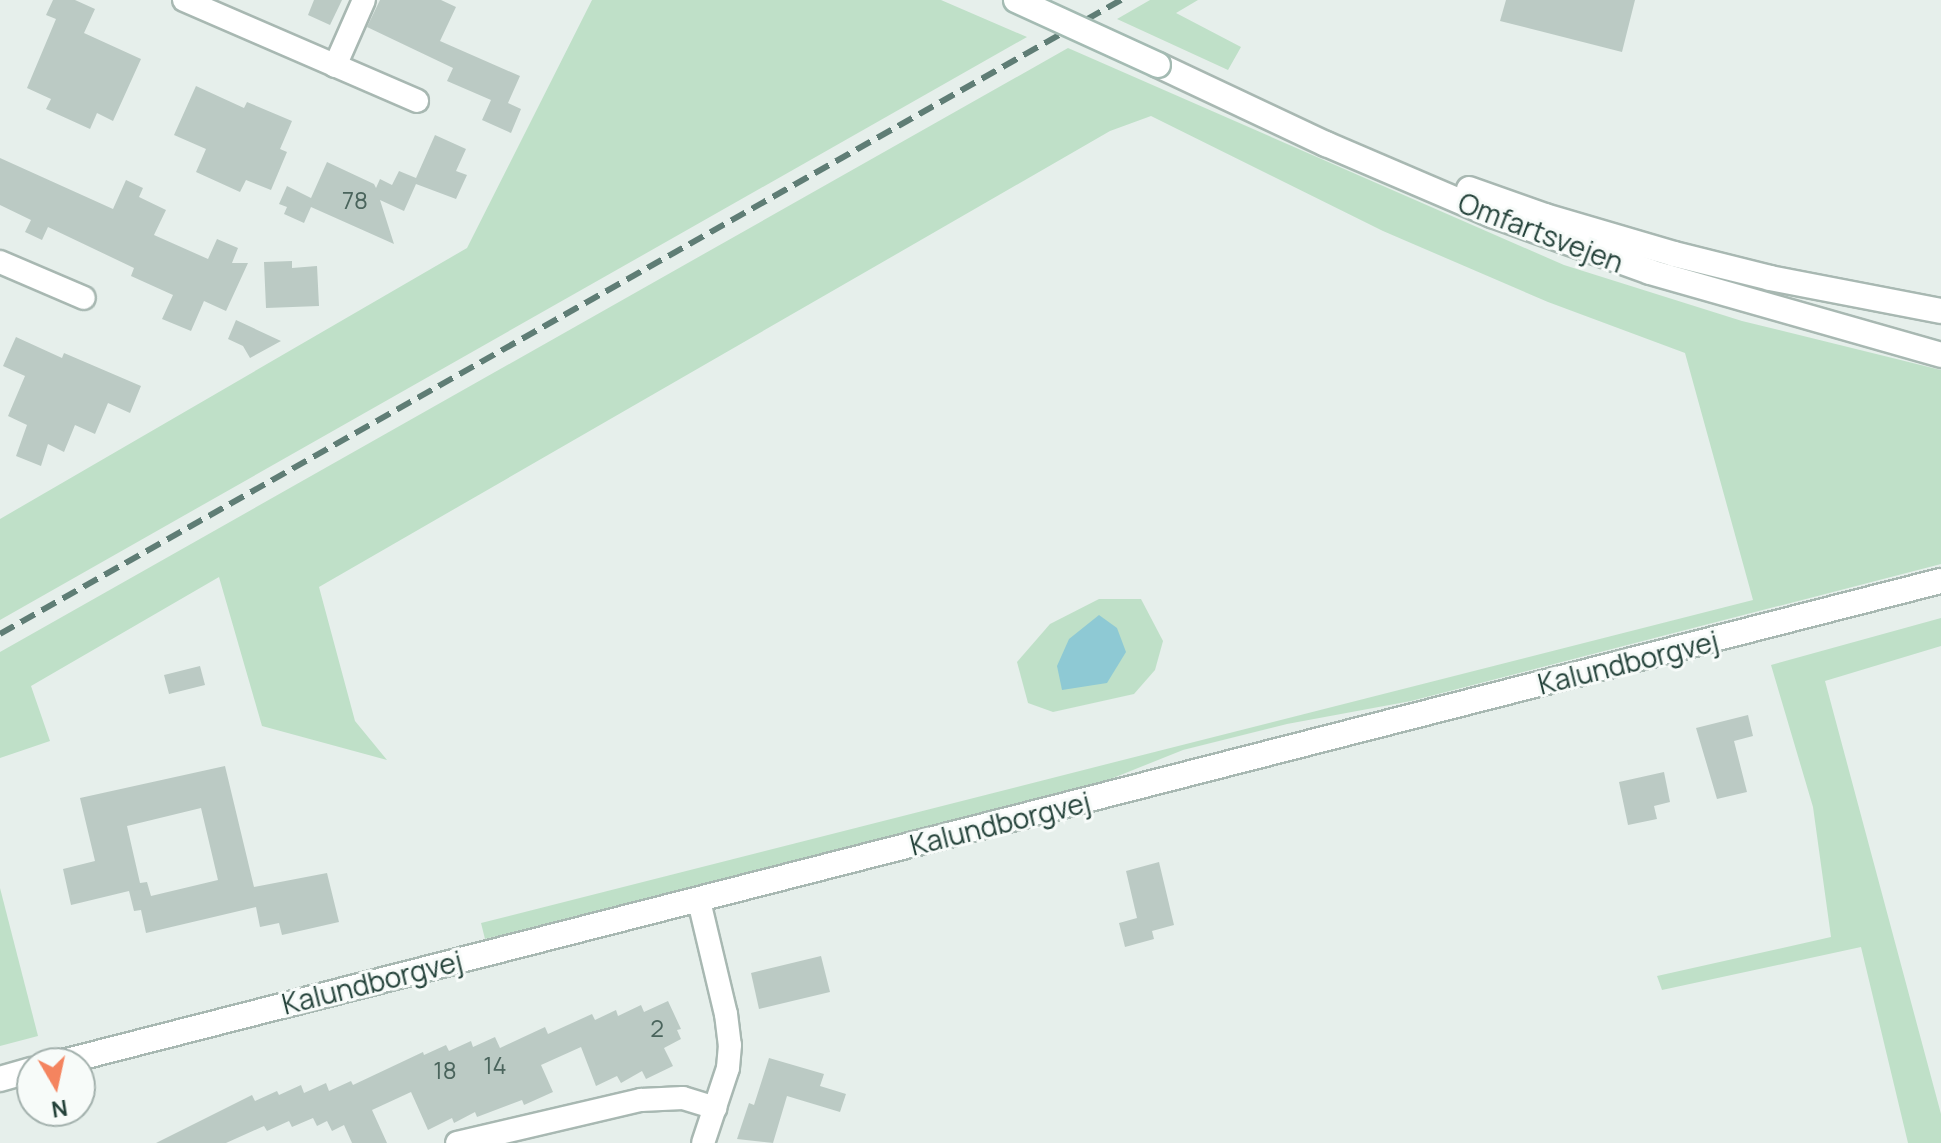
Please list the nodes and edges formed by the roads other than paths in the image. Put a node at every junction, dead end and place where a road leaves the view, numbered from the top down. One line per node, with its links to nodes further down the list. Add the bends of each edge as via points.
1 (184, 0): 5 (street)
2 (364, 0): 5 (street)
3 (1016, 0): 4 (street, Omfartsvejen, bridge)
4 (1158, 65): 9 (street, Omfartsvejen, via 1569,224 1770,278); 10 (street, Omfartsvejen, via 1492,215 1650,272)
5 (335, 66): 6 (street)
6 (417, 101)
7 (0, 262): 8 (street)
8 (84, 298)
9 (1941, 311)
10 (1941, 355)
11 (1941, 581): 12 (street, Kalundborgvej)
12 (699, 901): 13 (street, Kalundborgvej); 14 (street, via 729,1037 728,1068)
13 (96, 1054)
14 (715, 1108): 15 (street, via 683,1098 641,1100); 16 (street)
15 (457, 1143)
16 (703, 1143)

